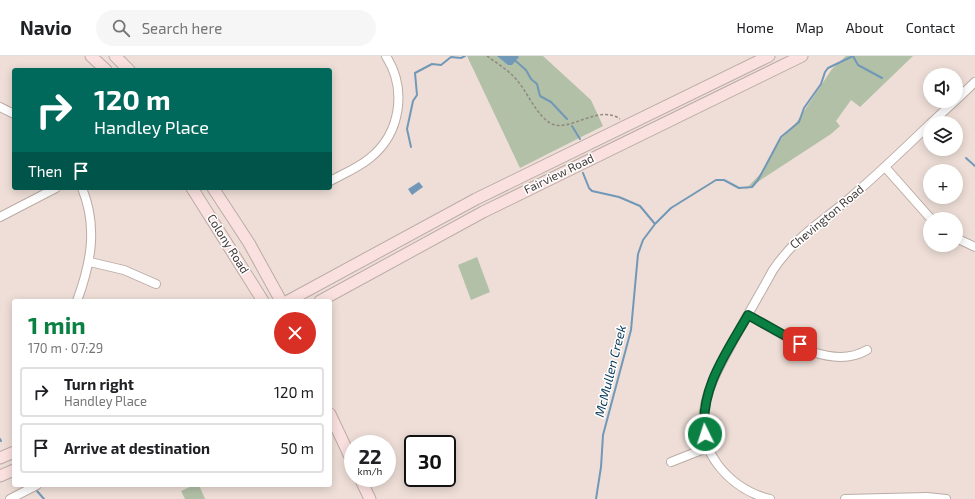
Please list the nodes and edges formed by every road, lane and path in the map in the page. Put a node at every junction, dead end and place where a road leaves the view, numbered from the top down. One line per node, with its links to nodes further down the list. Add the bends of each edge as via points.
1 (91, 56): 7 (main road)
2 (115, 56): 8 (main road)
3 (386, 56): 18 (street, via 396,78 399,96 391,132 371,158)
4 (487, 56): 15 (path, via 516,78 543,117 551,123 562,124 604,114)
5 (769, 56): 32 (main road, Fairview Road, via 476,199)
6 (802, 56): 33 (main road, Fairview Road, via 483,212)
7 (104, 68)
8 (127, 68)
9 (975, 82): 10 (street, Chevington Road)
10 (963, 93)
11 (0, 106): 13 (street)
12 (947, 108): 14 (street, Chevington Road)
13 (12, 113)
14 (939, 116)
15 (621, 119)
16 (923, 131): 17 (street, Chevington Road)
17 (885, 167): 23 (street); 34 (street, Chevington Road, via 792,244 773,270)
18 (332, 180)
19 (52, 190): 24 (street)
20 (83, 190): 27 (street, via 92,231)
21 (193, 190): 30 (main road, Colony Road)
22 (214, 190): 31 (main road, Colony Road, via 249,243)
23 (925, 212)
24 (0, 217)
25 (963, 241): 26 (street)
26 (975, 247)
27 (90, 262): 28 (street, via 124,270); 29 (street)
28 (156, 284)
29 (78, 299)
30 (262, 299)
31 (280, 299)
32 (292, 299)
33 (324, 299)
34 (748, 315): 35 (street, via 813,352 842,357); 38 (street, Chevington Road, via 708,388 703,414)
35 (867, 350)
36 (332, 421): 37 (main road)
37 (344, 445)
38 (709, 447): 41 (street); 48 (street, Chevington Road, via 716,462 733,481 752,493)
39 (12, 453): 40 (main road)
40 (0, 458)
41 (672, 462)
42 (12, 471): 43 (main road)
43 (0, 476)
44 (33, 487): 46 (street)
45 (364, 487): 47 (main road)
46 (10, 499)
47 (370, 499)
48 (770, 499)
49 (845, 499): 50 (street)
50 (946, 499)

